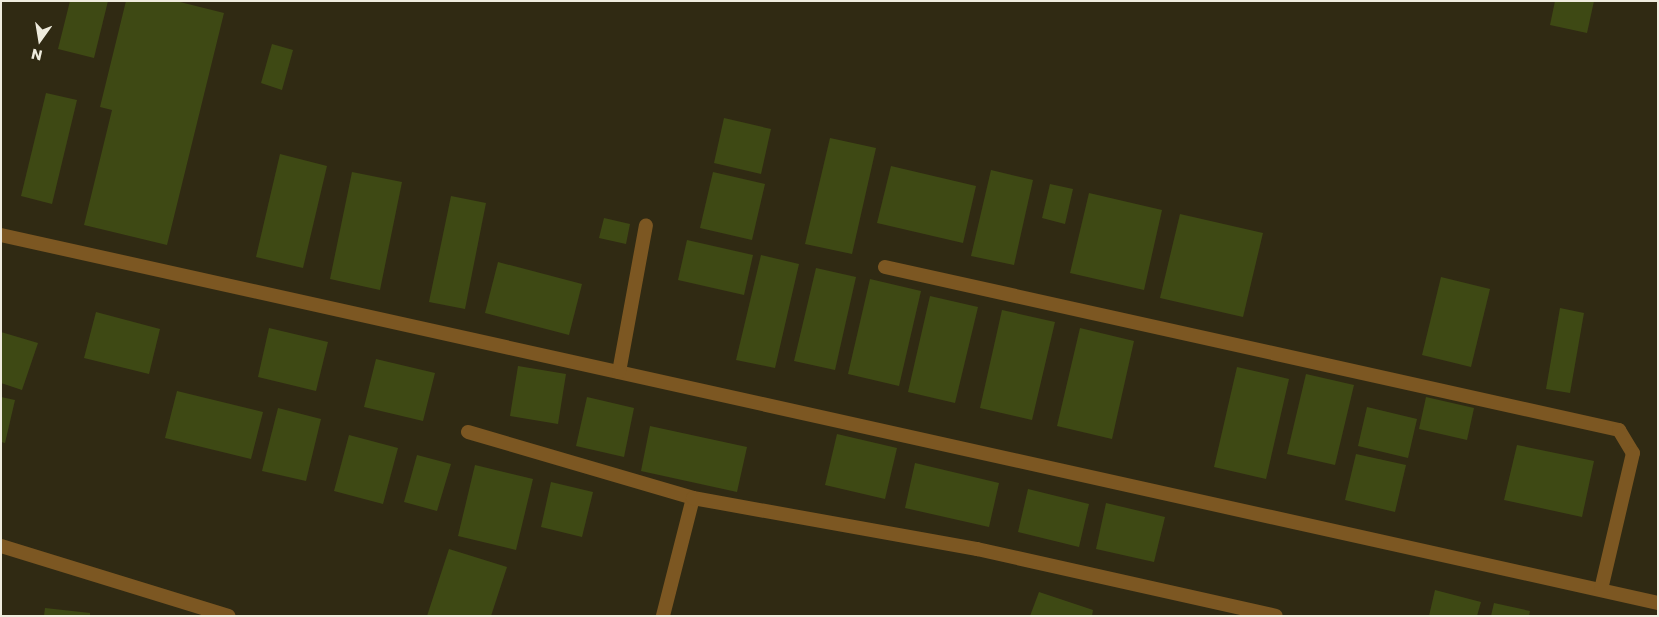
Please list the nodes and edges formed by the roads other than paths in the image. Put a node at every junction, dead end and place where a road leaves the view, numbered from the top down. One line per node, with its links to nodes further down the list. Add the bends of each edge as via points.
1 (646, 225): 4 (street)
2 (1, 235): 4 (street)
3 (885, 266): 8 (street, via 1619,430 1633,453 1632,462)
4 (619, 372): 8 (street)
5 (468, 432): 6 (street)
6 (693, 498): 11 (street); 12 (street, via 977,549)
7 (1, 546): 10 (street)
8 (1600, 589): 9 (street)
9 (1658, 603)
10 (228, 616)
11 (663, 616)
12 (1276, 616)

